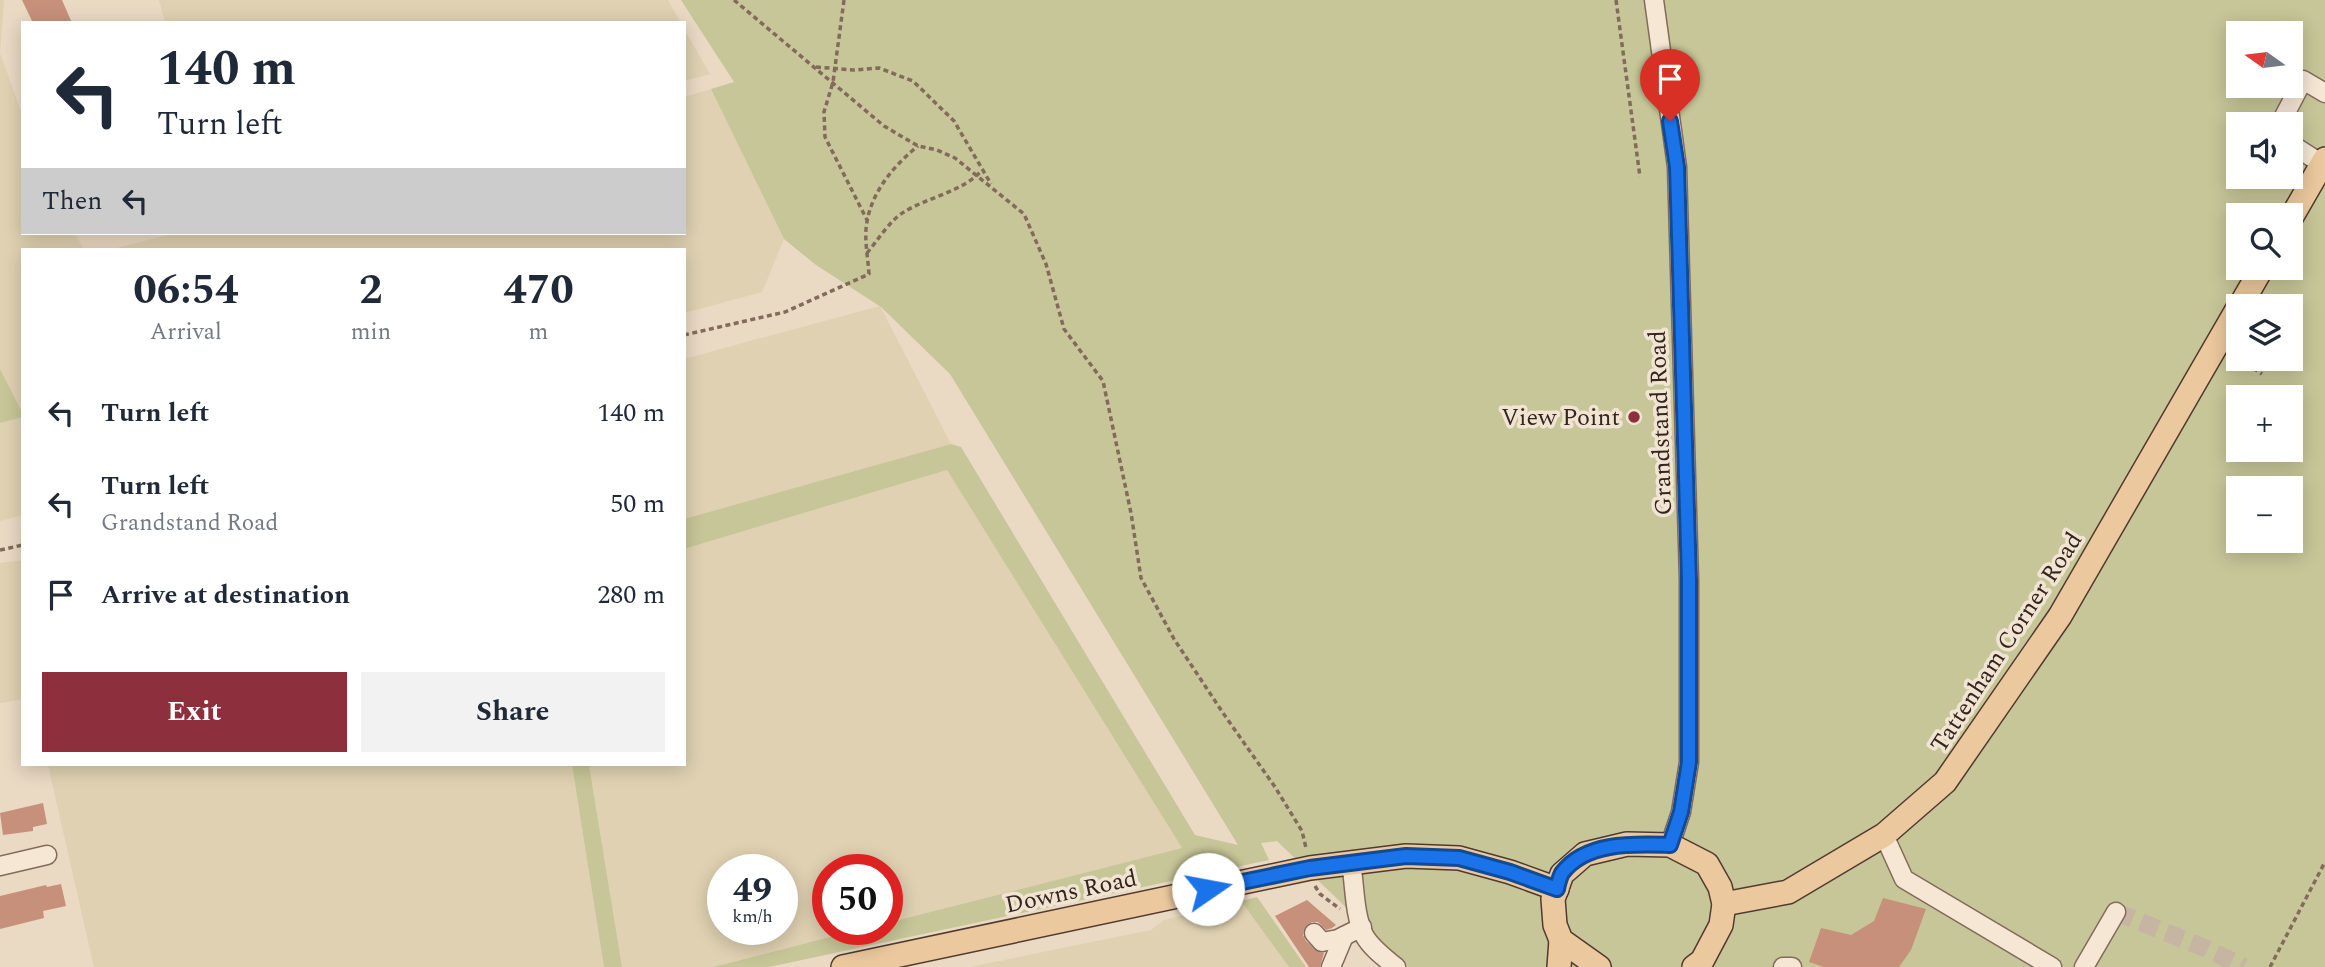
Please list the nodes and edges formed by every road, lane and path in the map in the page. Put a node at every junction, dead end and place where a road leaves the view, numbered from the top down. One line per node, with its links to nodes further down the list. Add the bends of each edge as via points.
1 (734, 0): 5 (path)
2 (844, 0): 6 (path)
3 (1615, 0): 15 (path)
4 (1654, 0): 27 (street, Grandstand Road, via 1677,167 1689,580 1689,762)
5 (814, 66): 6 (path); 7 (path)
6 (835, 68): 7 (path); 13 (path, via 879,68 913,81 954,121)
7 (833, 82): 10 (path, via 884,126); 18 (path, via 824,112 825,137)
8 (2325, 93): 9 (street, via 2303,80)
9 (2286, 112)
10 (918, 146): 14 (path, via 955,158); 18 (path, via 897,163 879,188)
11 (2303, 151): 12 (street)
12 (2324, 162): 17 (main road)
13 (981, 171): 14 (path); 16 (path)
14 (977, 176): 16 (path); 19 (path, via 902,213)
15 (1640, 177)
16 (993, 187): 32 (path, via 1024,214 1046,264 1064,329 1103,381 1141,578 1174,639 1302,831)
17 (2300, 203)
18 (867, 220): 19 (path)
19 (867, 253): 21 (path, via 869,274 786,312)
20 (2226, 329): 26 (main road, Tattenham Corner Road, via 2060,616 1945,782)
21 (686, 335)
22 (2257, 371): 23 (path)
23 (2262, 374)
24 (21, 545): 25 (path)
25 (0, 550)
26 (1884, 835): 34 (main road, Tattenham Corner Road, via 1788,892); 48 (street, via 1904,879)
27 (1670, 845): 33 (main road, via 1627,844 1585,854 1562,874); 34 (main road, via 1707,864)
28 (47, 855): 31 (street)
29 (2325, 862): 50 (path)
30 (1351, 863): 32 (main road, Downs Road); 33 (main road, Downs Road, via 1406,856 1459,858); 36 (street)
31 (0, 866)
32 (1310, 868): 36 (path, via 1320,894); 41 (main road, Downs Road)
33 (1557, 889): 39 (main road, via 1555,925)
34 (1724, 904): 45 (main road, via 1721,925)
35 (2116, 912): 49 (street)
36 (1360, 920): 38 (street); 40 (street, via 1364,935)
37 (1314, 933): 38 (street, via 1322,942)
38 (1344, 936): 42 (street)
39 (1561, 940): 43 (main road); 44 (main road)
40 (1391, 966)
41 (843, 967)
42 (1331, 967)
43 (1559, 967)
44 (1599, 967)
45 (1694, 967)
46 (1783, 967): 47 (street)
47 (1792, 967)
48 (2052, 967)
49 (2084, 967)
50 (2270, 967)

